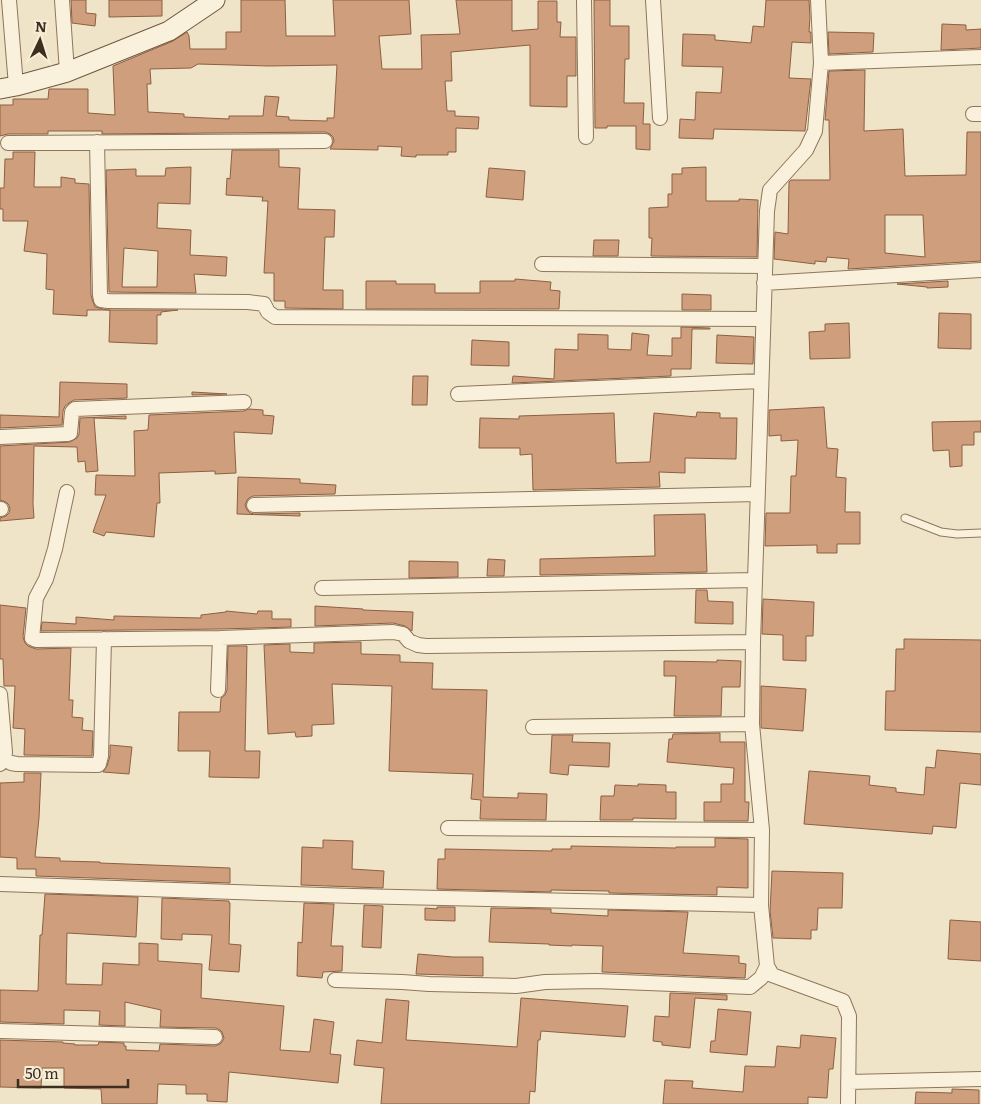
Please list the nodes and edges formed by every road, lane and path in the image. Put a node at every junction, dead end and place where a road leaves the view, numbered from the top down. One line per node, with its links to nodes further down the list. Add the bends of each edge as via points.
1 (9, 0): 10 (street)
2 (62, 0): 9 (street)
3 (215, 0): 9 (street, via 169,31)
4 (584, 0): 12 (street)
5 (653, 0): 11 (street)
6 (818, 0): 8 (street)
7 (981, 57): 8 (street)
8 (821, 62): 17 (street, via 814,130 806,150 770,190)
9 (67, 72): 10 (street)
10 (8, 88)
11 (660, 118)
12 (586, 137)
13 (325, 141): 14 (street)
14 (97, 142): 15 (street); 20 (street, via 100,295 101,300 108,302 248,302 264,304 275,317)
15 (8, 143)
16 (542, 264): 17 (street)
17 (765, 266): 19 (street)
18 (981, 270): 19 (street)
19 (764, 283): 20 (street)
20 (763, 319): 21 (street)
21 (761, 381): 22 (street); 26 (street)
22 (458, 394)
23 (244, 402): 24 (street, via 75,409 70,433)
24 (0, 437)
25 (67, 492): 33 (street, via 55,549 36,598 32,638)
26 (758, 494): 27 (street); 30 (street)
27 (254, 505)
28 (905, 518): 29 (lane, via 941,532)
29 (981, 533)
30 (755, 580): 31 (street); 34 (street)
31 (322, 588)
32 (220, 638): 33 (street); 34 (street, via 393,632 426,646); 35 (street)
33 (104, 639): 39 (street, via 100,764 17,764)
34 (753, 642): 37 (street)
35 (218, 690)
36 (0, 694): 39 (street)
37 (752, 724): 38 (street); 41 (street)
38 (533, 727)
39 (2, 761)
40 (448, 828): 41 (street)
41 (762, 830): 43 (street)
42 (0, 884): 43 (street)
43 (761, 905): 44 (street)
44 (767, 966): 45 (street, via 761,978 750,987 596,982 545,982 516,986); 49 (street, via 772,975 843,1002 849,1016)
45 (335, 980)
46 (0, 1031): 47 (street)
47 (215, 1036)
48 (981, 1079): 49 (street)
49 (848, 1082): 50 (street)
50 (848, 1104)

